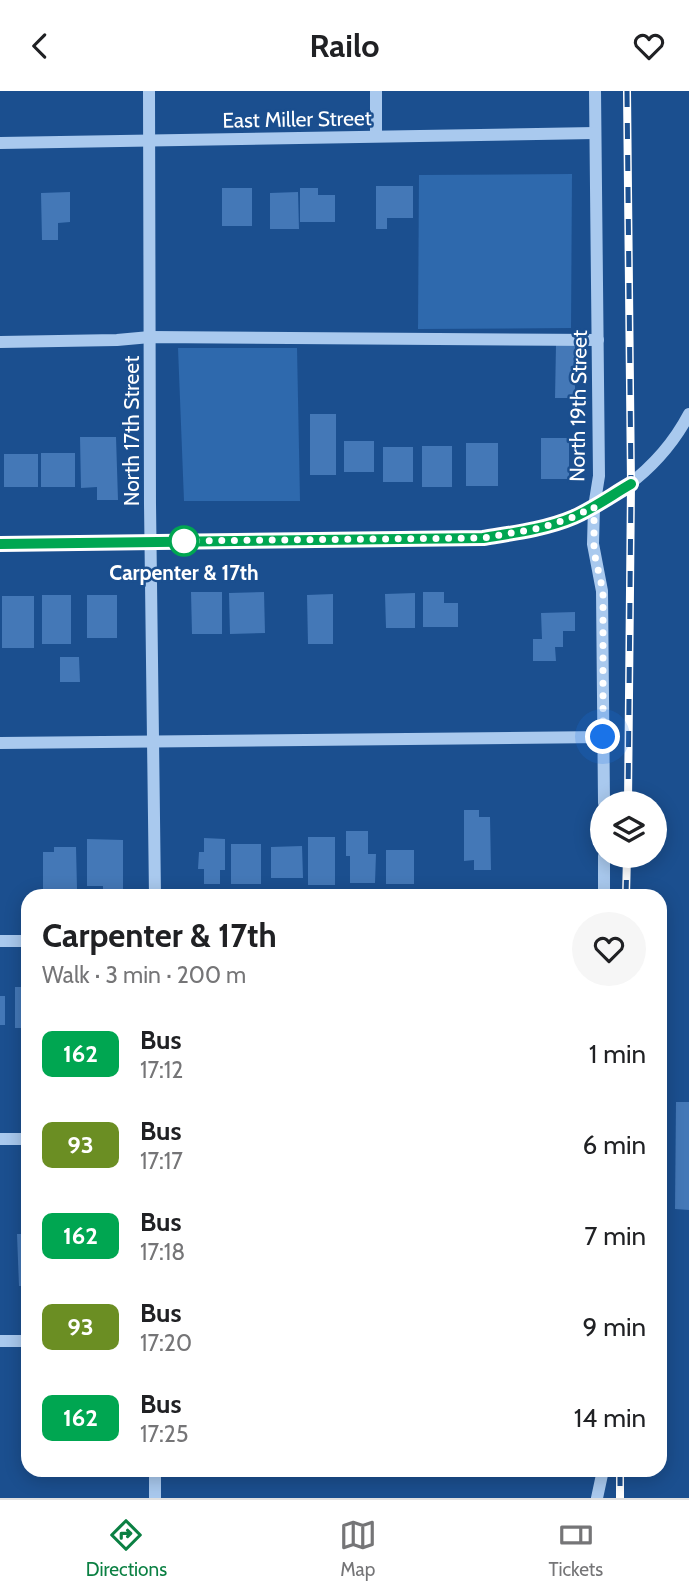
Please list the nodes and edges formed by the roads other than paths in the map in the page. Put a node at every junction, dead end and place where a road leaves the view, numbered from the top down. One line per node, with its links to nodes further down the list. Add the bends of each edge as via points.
1 (149, 91): 6 (street, North 17th Street)
2 (376, 91): 5 (street)
3 (595, 91): 4 (street, North 19th Street)
4 (595, 134): 5 (street, East Miller Street); 9 (street, North 19th Street)
5 (376, 136): 6 (street, East Miller Street)
6 (150, 141): 7 (street, East Miller Street); 8 (street, North 17th Street)
7 (0, 143)
8 (150, 337): 9 (street); 10 (street); 13 (street, North 17th Street)
9 (598, 340): 12 (street, North 19th Street, via 599,476)
10 (0, 342)
11 (689, 414): 12 (street, via 651,467)
12 (594, 507): 13 (street, via 540,528 483,538); 15 (street, North 19th Street, via 594,552 603,591)
13 (152, 541): 14 (street); 16 (street, North 17th Street)
14 (0, 544)
15 (603, 737): 16 (street); 18 (street, North 19th Street)
16 (153, 742): 17 (street); 20 (street, North 17th Street)
17 (0, 743)
18 (604, 791)
19 (604, 868): 21 (street)
20 (155, 889)
21 (604, 889)
22 (0, 941): 23 (street)
23 (21, 941)
24 (0, 1139): 25 (street)
25 (21, 1139)
26 (0, 1341): 27 (street)
27 (21, 1341)
28 (155, 1477): 30 (street)
29 (602, 1477): 31 (street)
30 (155, 1498)
31 (597, 1498)

